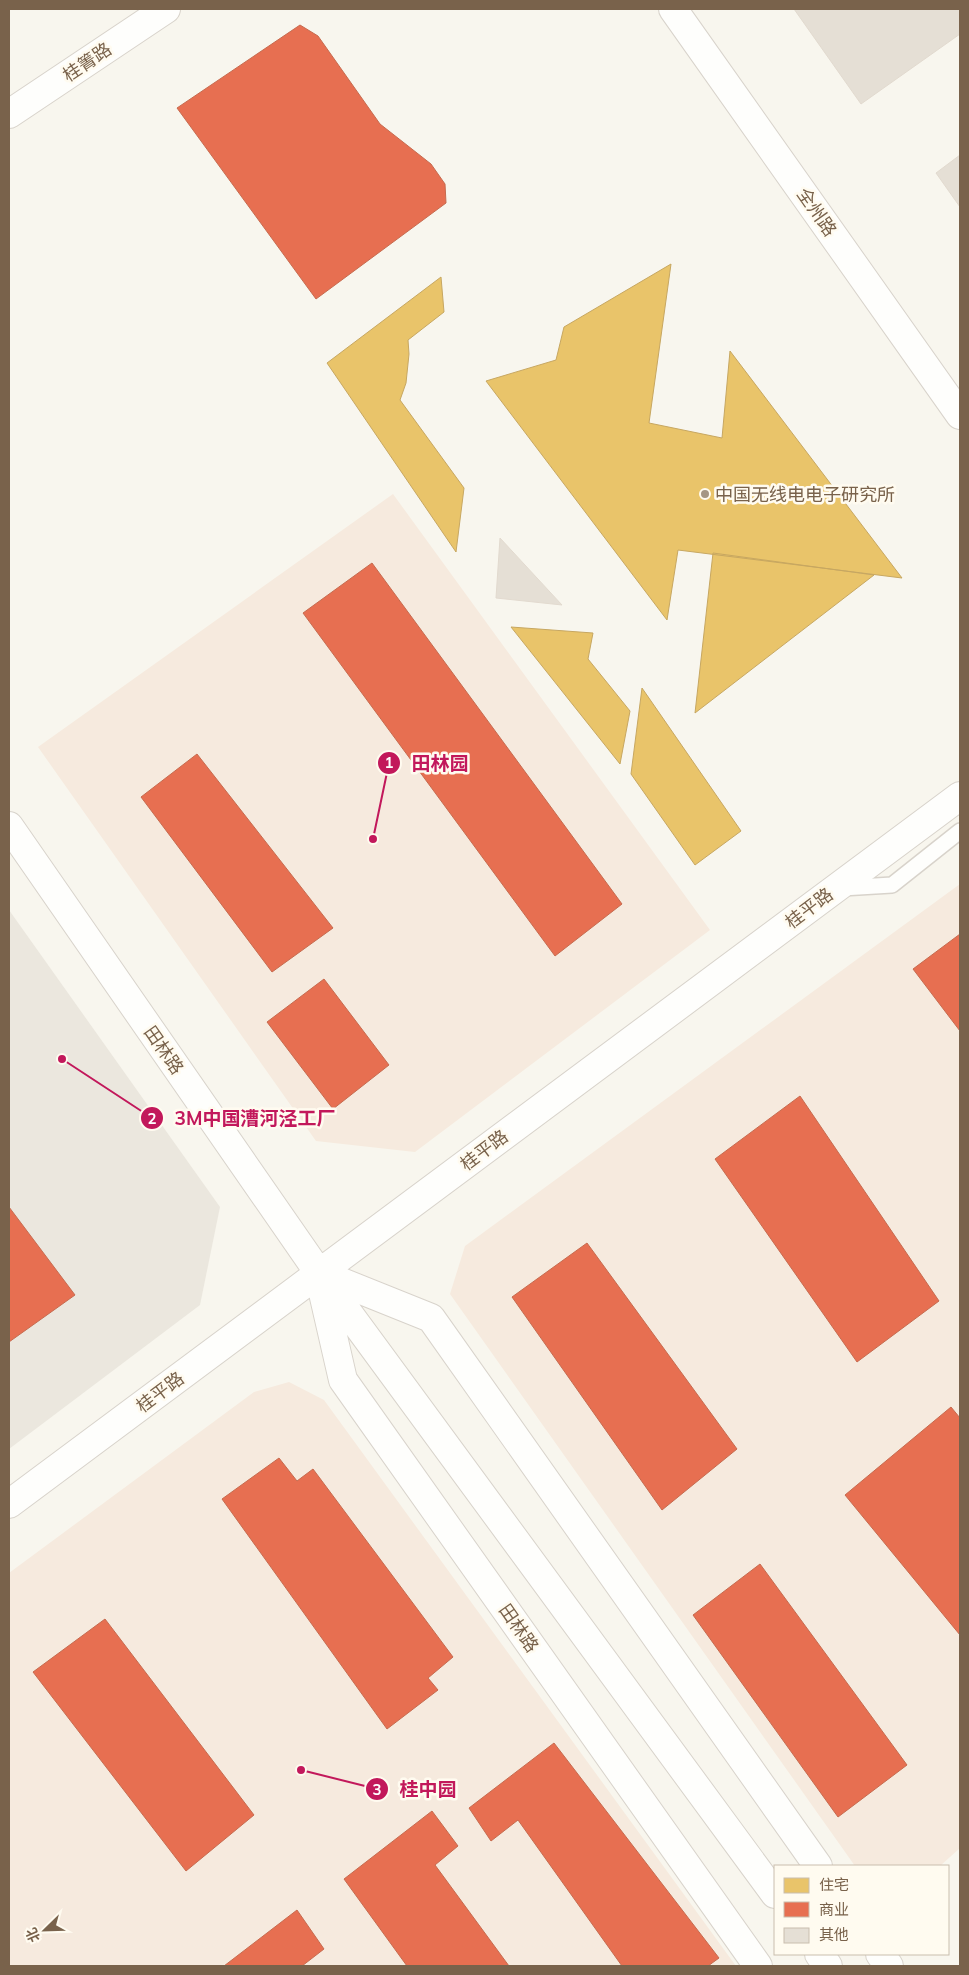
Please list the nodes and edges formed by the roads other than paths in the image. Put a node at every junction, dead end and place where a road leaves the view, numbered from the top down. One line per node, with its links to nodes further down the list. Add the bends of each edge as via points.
1 (166, 9): 3 (street, 桂箐路)
2 (673, 9): 4 (street, 全州路)
3 (9, 114)
4 (960, 415)
5 (960, 796): 8 (street, 桂平路)
6 (9, 826): 9 (street, 田林路)
7 (960, 831): 8 (lane, via 892,885)
8 (836, 888): 9 (street, 桂平路)
9 (318, 1273): 10 (street, 桂平路); 11 (street, via 431,1318); 12 (street, 田林路); 15 (street, 田林路, via 343,1380)
10 (9, 1504)
11 (817, 1865)
12 (774, 1893)
13 (820, 1955): 16 (street)
14 (881, 1955): 17 (street)
15 (758, 1966)
16 (828, 1966)
17 (889, 1966)

